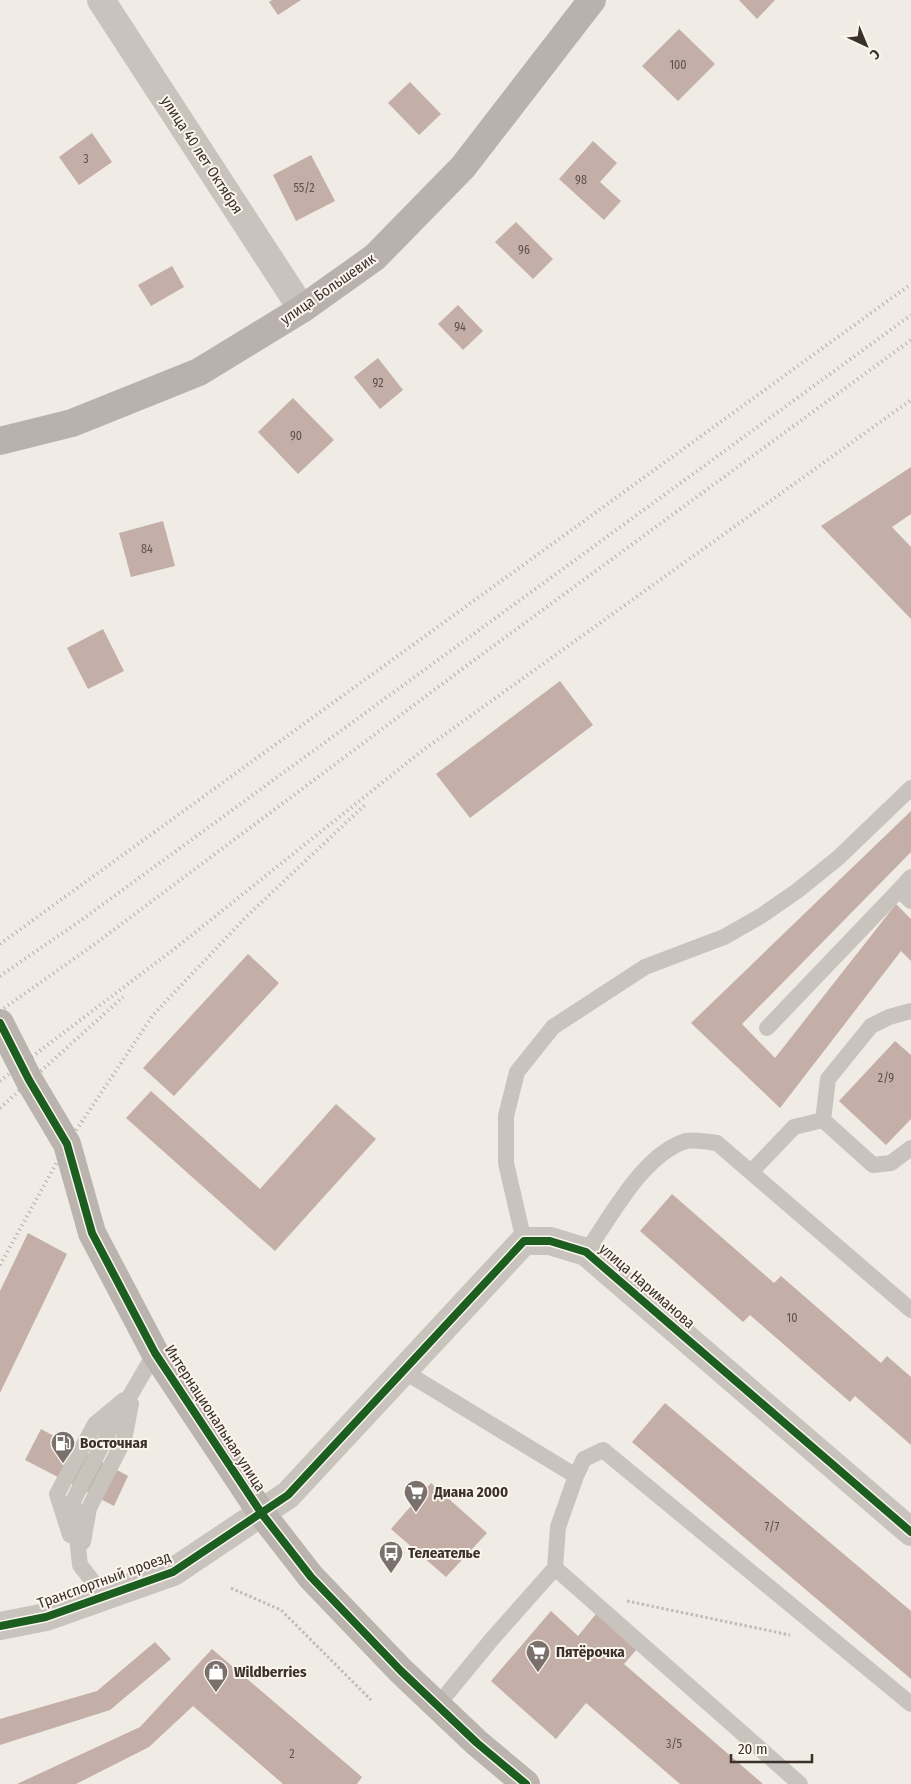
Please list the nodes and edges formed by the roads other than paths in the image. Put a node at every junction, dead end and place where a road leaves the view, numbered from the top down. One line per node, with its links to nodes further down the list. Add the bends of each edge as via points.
1 (102, 0): 3 (street, улица 40 лет Октября)
2 (592, 0): 3 (main road, улица Большевик, via 463,167 375,257)
3 (302, 309): 4 (main road, улица Большевик, via 199,372 72,423)
4 (0, 441)
5 (911, 788): 15 (lane, via 838,858 761,916 724,937 645,967 553,1027 517,1072 506,1116 506,1163)
6 (911, 877): 7 (lane)
7 (899, 890): 8 (lane); 11 (lane)
8 (911, 901)
9 (911, 1011): 12 (lane, via 889,1016 871,1026 828,1079)
10 (0, 1023): 18 (street, Интернациональная улица, via 67,1144 92,1233)
11 (767, 1028)
12 (823, 1120): 13 (lane, via 873,1165 891,1163); 14 (lane, via 794,1126)
13 (911, 1148)
14 (752, 1171): 16 (lane, via 717,1143 687,1141 659,1156 631,1188); 17 (lane)
15 (524, 1241): 16 (street, улица Нариманова, via 550,1241); 19 (street)
16 (586, 1252): 23 (street, улица Нариманова)
17 (911, 1310)
18 (155, 1353): 20 (lane); 22 (street, Интернациональная улица)
19 (405, 1372): 21 (lane); 22 (street, via 288,1495)
20 (133, 1392): 24 (lane, via 124,1440 89,1508); 24 (lane, via 95,1424 56,1494)
21 (576, 1476): 25 (lane, via 558,1527); 28 (lane, via 584,1459 603,1450)
22 (262, 1514): 26 (street, Транспортный проезд, via 173,1572); 29 (street, Интернациональная улица, via 311,1577)
23 (911, 1532)
24 (80, 1566): 26 (lane)
25 (555, 1568): 29 (lane); 31 (lane)
26 (105, 1597): 27 (street, Транспортный проезд, via 46,1617)
27 (0, 1626)
28 (911, 1704)
29 (437, 1706): 30 (street, Интернациональная улица)
30 (526, 1784)
31 (800, 1784)

